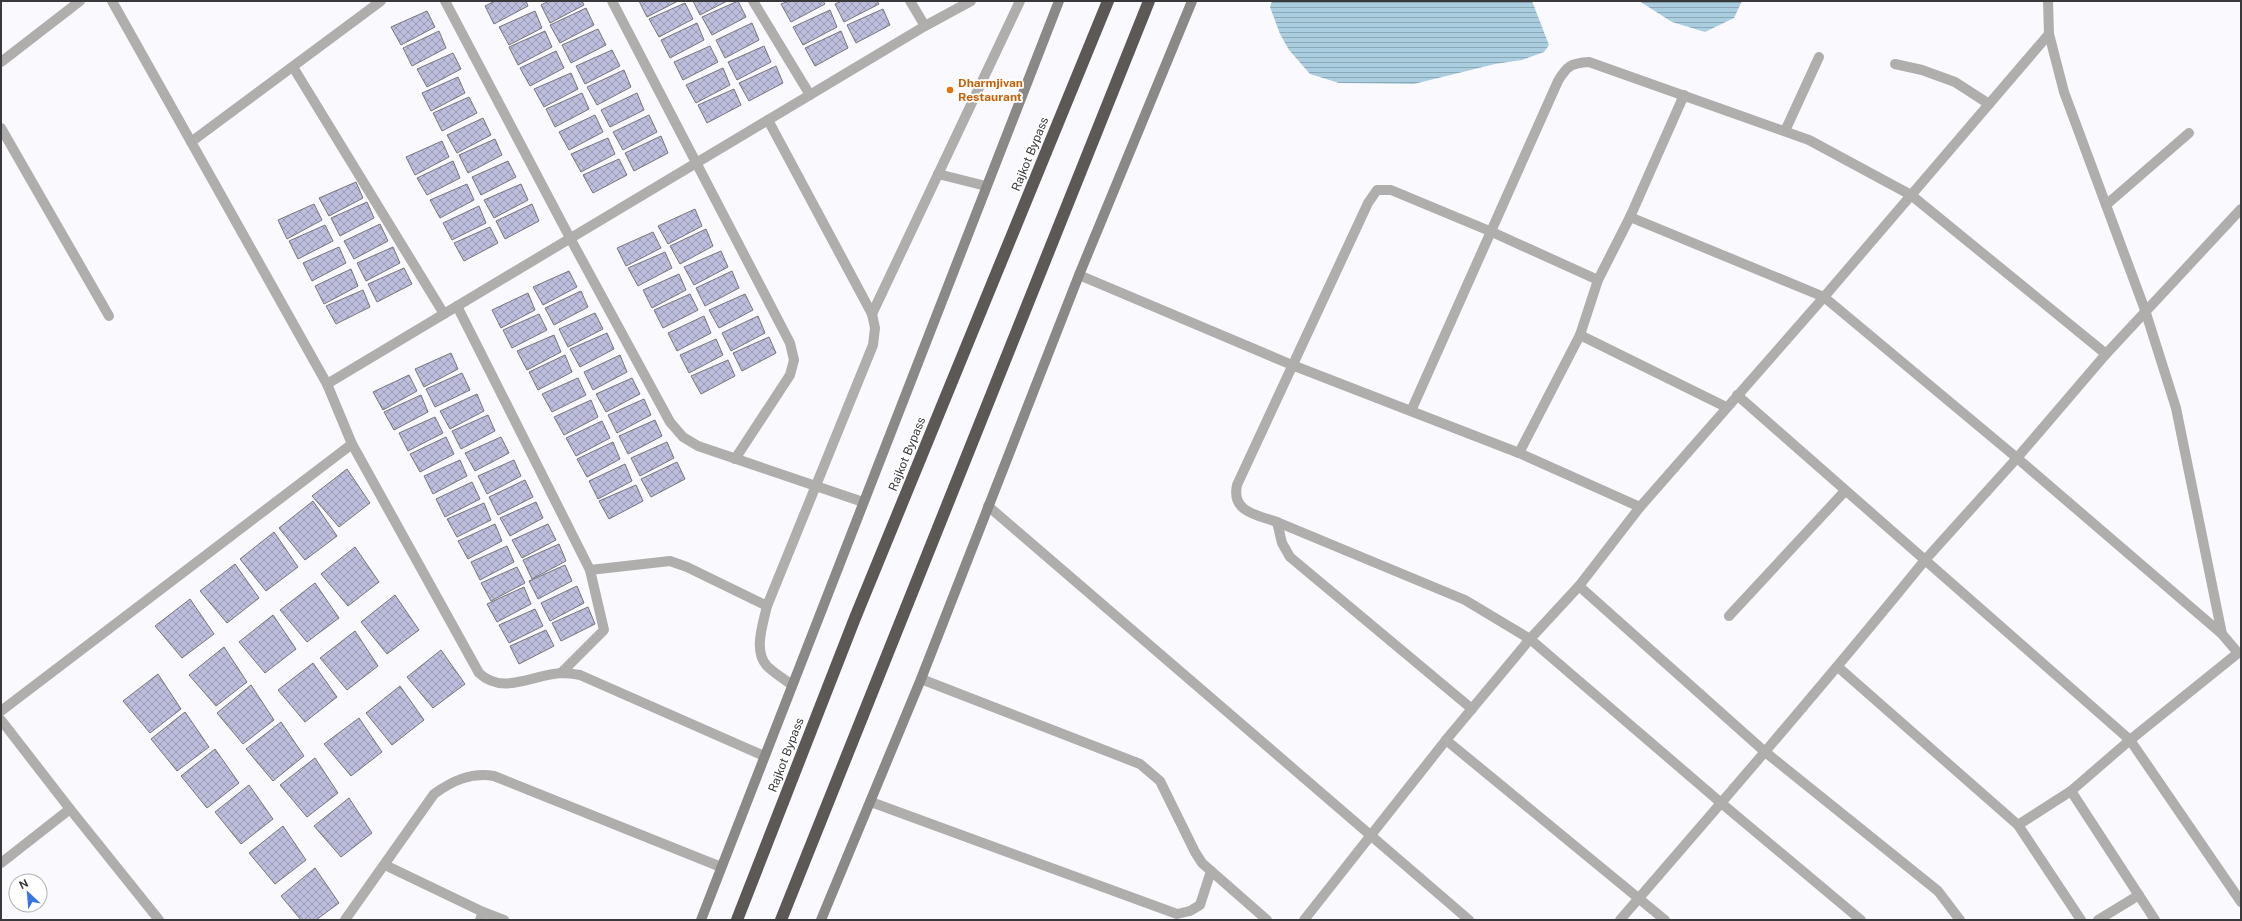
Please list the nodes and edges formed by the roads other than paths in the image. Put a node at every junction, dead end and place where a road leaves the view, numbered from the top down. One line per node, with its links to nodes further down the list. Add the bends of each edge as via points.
1 (80, 1): 18 (street)
2 (112, 1): 28 (street)
3 (381, 1): 20 (street)
4 (445, 1): 37 (street)
5 (612, 1): 29 (street)
6 (753, 1): 21 (street)
7 (910, 1): 15 (street)
8 (971, 1): 15 (street)
9 (1020, 1): 30 (street)
10 (1059, 1): 31 (street)
11 (1108, 1): 101 (highway, Rajkot Bypass, via 855,618)
12 (1149, 1): 102 (highway)
13 (1192, 1): 38 (street)
14 (2048, 1): 16 (street)
15 (925, 26): 21 (street)
16 (2049, 34): 23 (street); 33 (street, via 2064,92)
17 (1818, 57): 26 (street)
18 (1, 62)
19 (1895, 64): 23 (street, via 1956,82)
20 (293, 67): 28 (street); 43 (street)
21 (810, 95): 24 (street)
22 (1684, 95): 26 (street); 35 (street); 36 (street, via 1589,62 1575,63 1564,70)
23 (1989, 104): 32 (street)
24 (768, 120): 29 (street); 44 (street)
25 (1, 128): 45 (street)
26 (1785, 131): 32 (street, via 1820,145)
27 (2189, 133): 33 (street)
28 (191, 142): 49 (street)
29 (697, 162): 37 (street); 56 (street, via 790,343 794,360 790,375)
30 (938, 174): 31 (street); 44 (street)
31 (986, 186): 59 (street)
32 (1911, 195): 40 (street); 47 (street)
33 (2106, 204): 42 (street)
34 (2241, 209): 42 (street)
35 (1630, 217): 39 (street); 40 (street)
36 (1492, 232): 39 (street); 48 (street, via 1391,190 1377,190 1368,203); 52 (street)
37 (570, 238): 41 (street); 56 (street, via 670,422 683,437 698,446)
38 (1079, 275): 48 (street); 60 (street)
39 (1598, 280): 46 (street)
40 (1824, 297): 50 (street); 55 (street)
41 (457, 306): 43 (street); 64 (street)
42 (2145, 310): 47 (street); 68 (street, via 2181,429)
43 (444, 314): 49 (street)
44 (872, 314): 57 (street, via 876,328 873,345)
45 (109, 316)
46 (1580, 335): 51 (street); 54 (street)
47 (2106, 354): 55 (street)
48 (1292, 365): 52 (street); 62 (street, via 1237,485 1235,495 1238,504 1247,511)
49 (326, 384): 53 (street)
50 (1736, 395): 51 (street); 58 (street)
51 (1726, 406): 61 (street)
52 (1411, 411): 54 (street)
53 (352, 444): 72 (street, via 479,672 487,681 501,684); 76 (street)
54 (1519, 453): 61 (street)
55 (2017, 458): 63 (street); 68 (street)
56 (735, 459): 57 (street)
57 (816, 486): 59 (street); 66 (street)
58 (1845, 491): 63 (street); 67 (street)
59 (863, 502): 74 (street)
60 (988, 506): 73 (street); 87 (street)
61 (1640, 507): 65 (street)
62 (1277, 522): 69 (street, via 1465,600); 75 (street, via 1282,543 1290,557)
63 (1926, 560): 71 (street); 79 (street)
64 (590, 570): 66 (street, via 670,561 687,566); 72 (street, via 604,630)
65 (1579, 586): 69 (street); 80 (street)
66 (767, 606): 74 (street, via 760,638 761,654 766,666)
67 (1729, 616)
68 (2222, 634): 70 (street)
69 (1530, 639): 75 (street); 84 (street)
70 (2239, 656): 79 (street)
71 (1838, 667): 80 (street); 86 (street)
72 (561, 673): 81 (street, via 580,675)
73 (921, 679): 83 (street); 91 (street, via 1140,764 1160,781 1195,852)
74 (792, 685): 81 (street)
75 (1472, 709): 78 (street)
76 (1, 711)
77 (1, 720): 85 (street)
78 (1446, 740): 87 (street); 93 (street)
79 (2130, 740): 82 (street); 94 (street)
80 (1764, 750): 84 (street); 109 (street, via 1938,890)
81 (764, 756): 90 (street)
82 (2071, 791): 86 (street); 92 (street)
83 (871, 802): 91 (street, via 1177,914 1190,912 1200,905); 96 (street)
84 (1720, 802): 93 (street); 108 (street)
85 (70, 810): 88 (street); 97 (street)
86 (2018, 825): 110 (street)
87 (1370, 837): 104 (street); 105 (street)
88 (1, 863)
89 (385, 865): 90 (street, via 434,794 467,776 481,774 494,776); 95 (street); 98 (street)
90 (721, 867): 100 (street)
91 (1211, 871): 103 (street)
92 (2139, 895): 111 (street); 112 (street)
93 (1639, 899): 106 (street); 107 (street)
94 (2241, 902)
95 (482, 916): 99 (street)
96 (823, 919)
97 (159, 920)
98 (345, 920)
99 (504, 920)
100 (701, 920)
101 (737, 920)
102 (781, 920)
103 (1267, 920)
104 (1304, 920)
105 (1469, 920)
106 (1620, 920)
107 (1665, 920)
108 (1861, 920)
109 (1960, 920)
110 (2082, 920)
111 (2098, 920)
112 (2155, 920)

